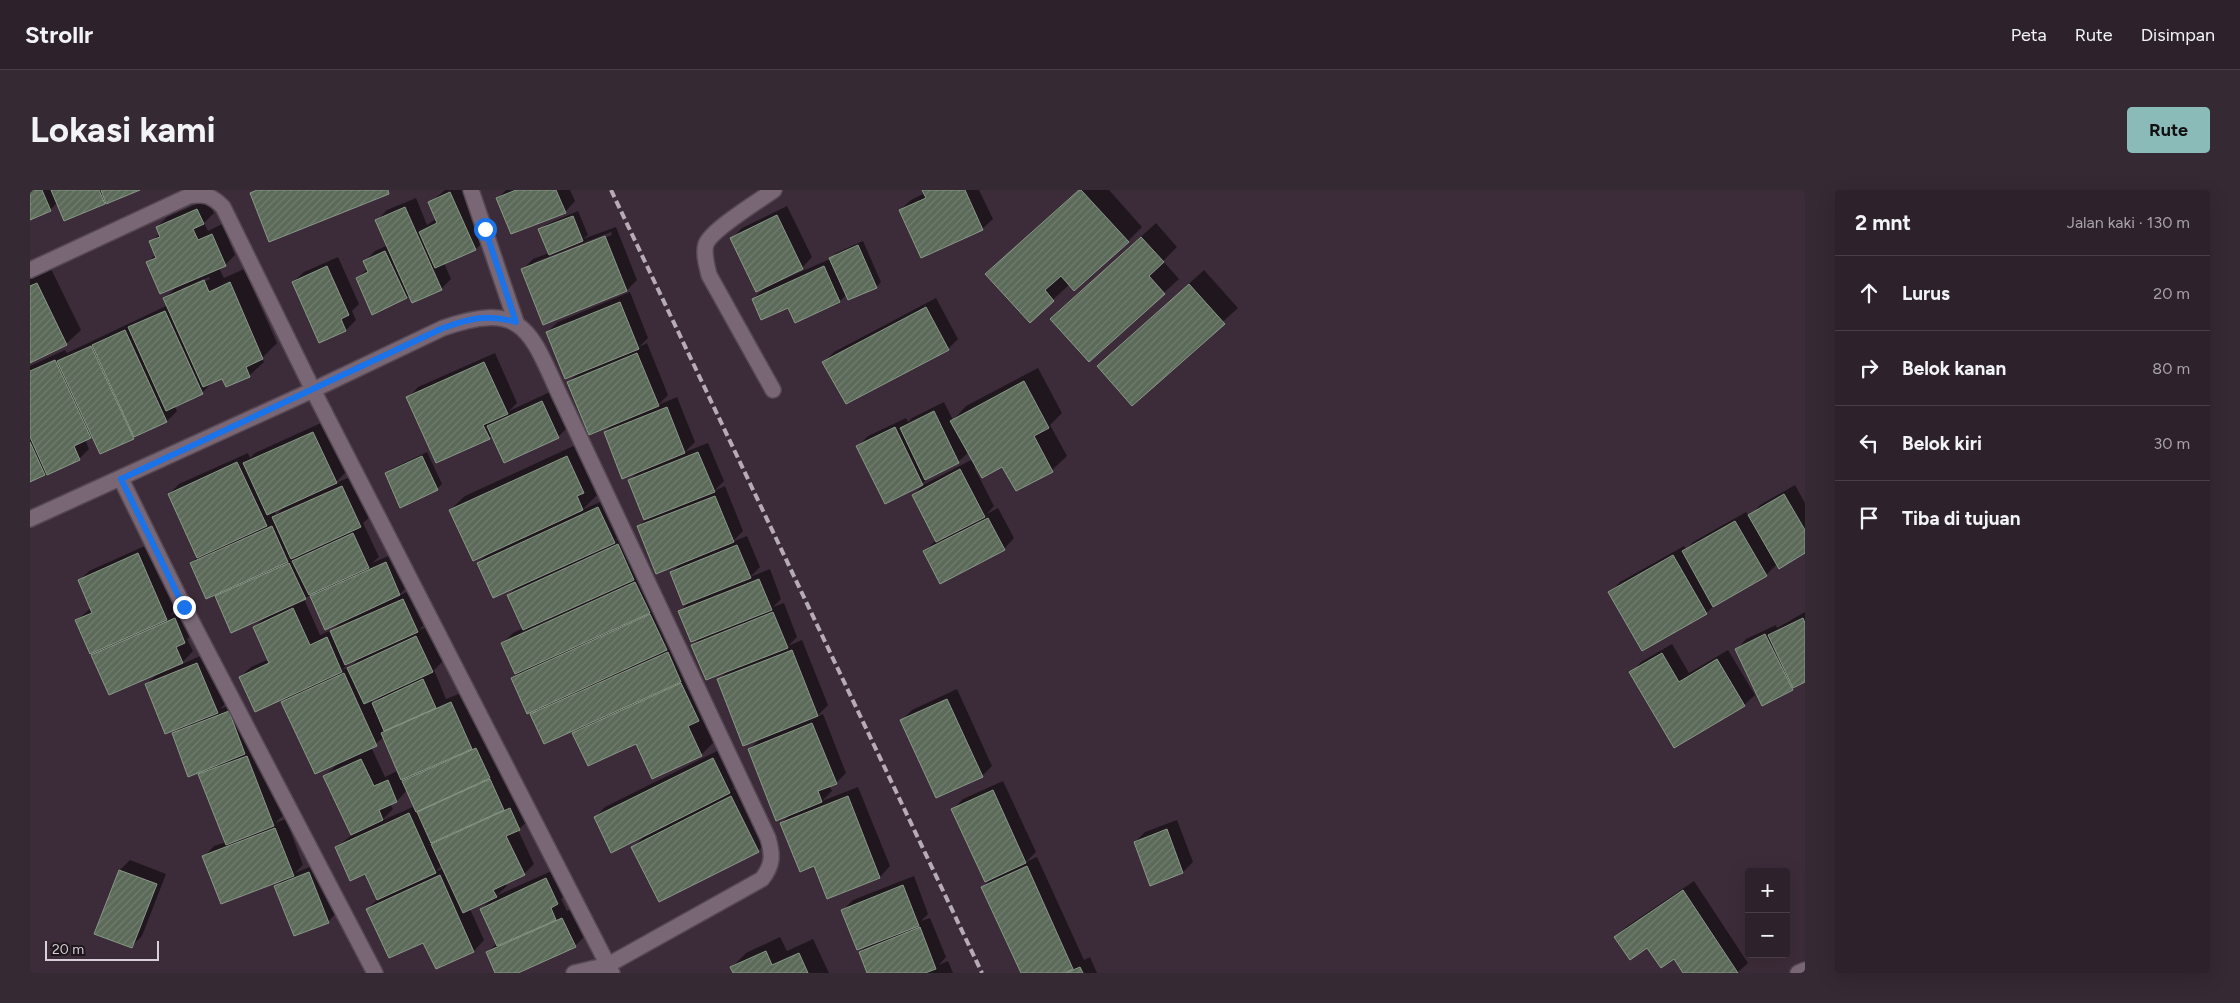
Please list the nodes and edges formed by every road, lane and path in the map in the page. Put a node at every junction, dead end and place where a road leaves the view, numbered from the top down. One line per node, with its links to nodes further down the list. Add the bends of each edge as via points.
1 (471, 190): 4 (street)
2 (774, 190): 6 (street, via 715,232 706,244 705,257 709,275)
3 (30, 270): 5 (street, via 189,196 201,194 212,197 223,207)
4 (516, 322): 5 (street, via 485,317 465,320); 9 (street, via 532,338 563,402 768,838 772,854 770,869 762,879)
5 (313, 390): 7 (street); 9 (street)
6 (773, 390)
7 (121, 479): 8 (street); 11 (street)
8 (30, 519)
9 (610, 969): 12 (street)
10 (1805, 970): 13 (street)
11 (375, 973)
12 (574, 973)
13 (1798, 973)

